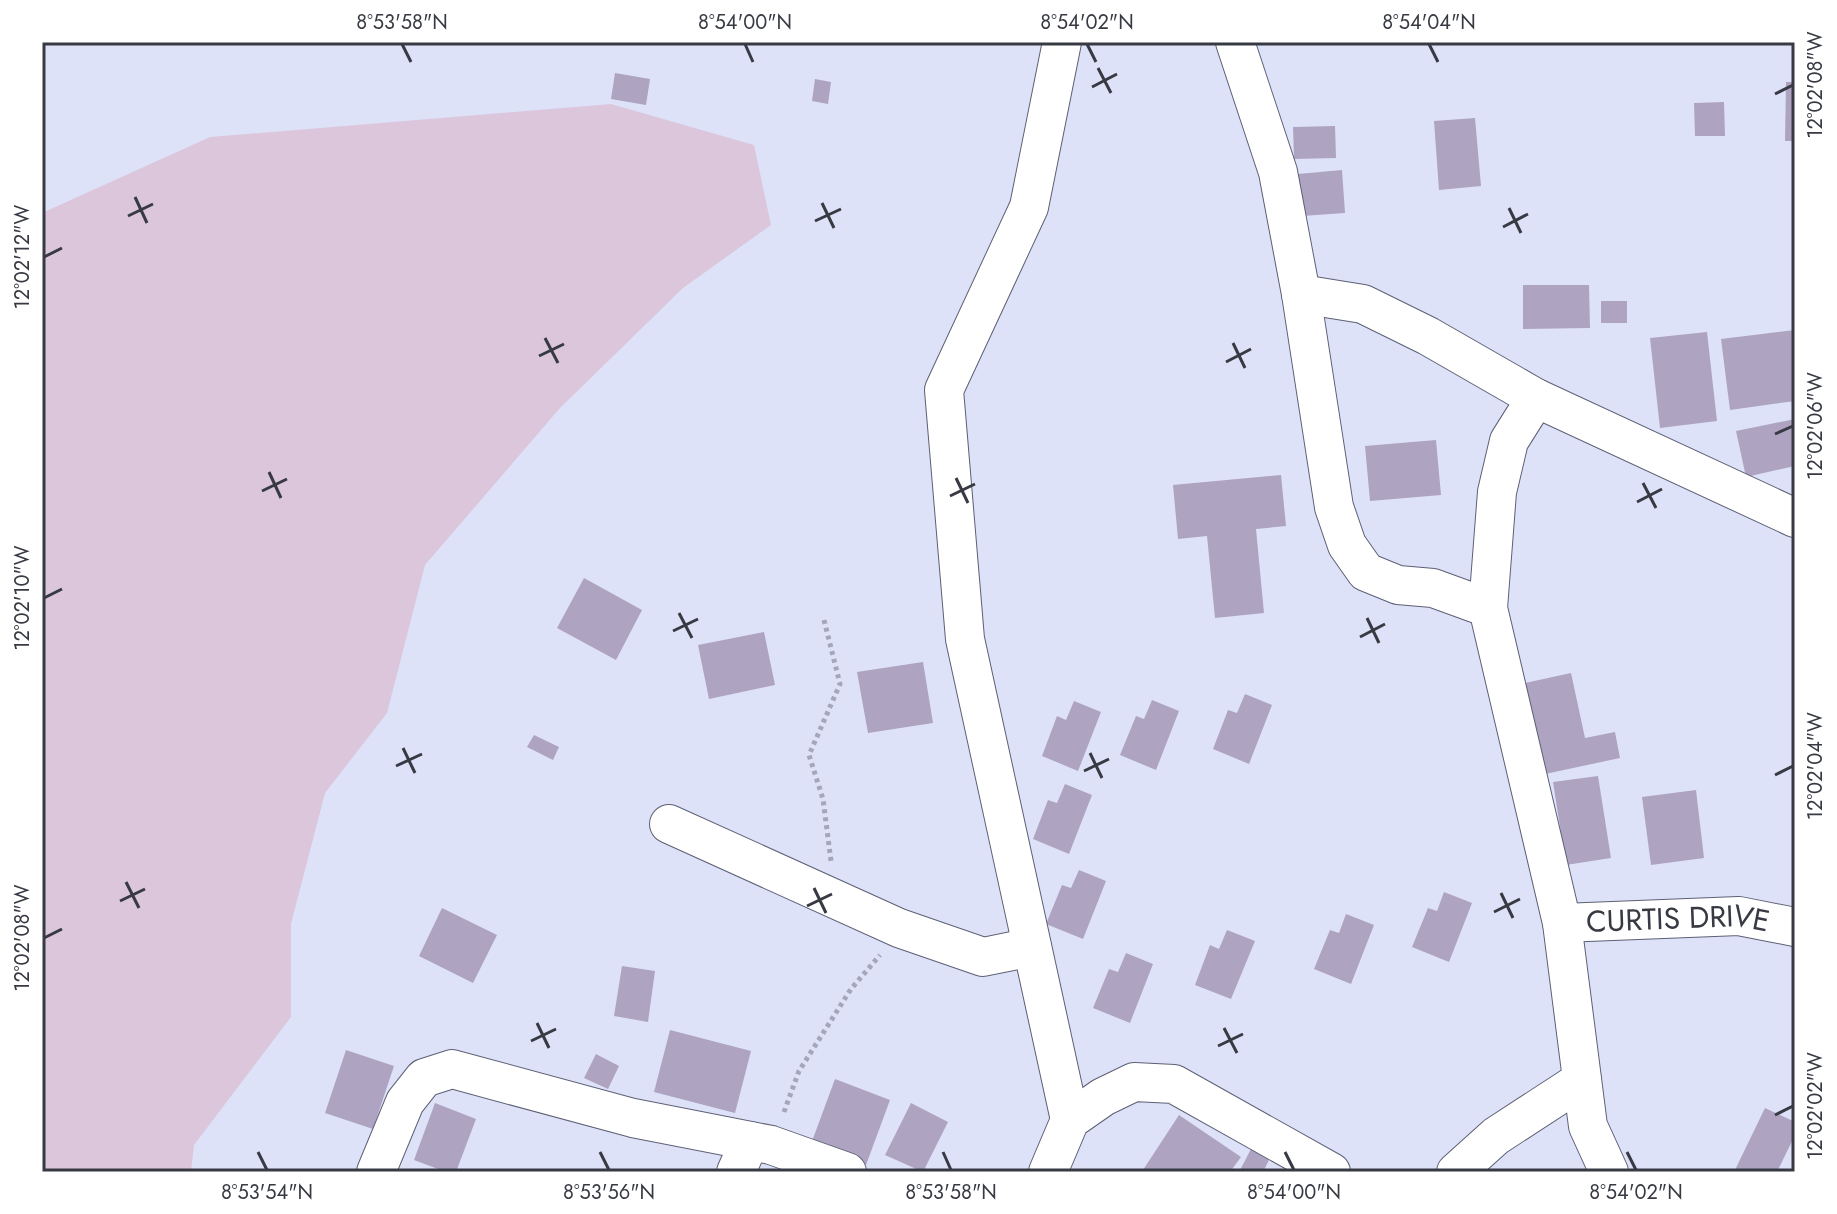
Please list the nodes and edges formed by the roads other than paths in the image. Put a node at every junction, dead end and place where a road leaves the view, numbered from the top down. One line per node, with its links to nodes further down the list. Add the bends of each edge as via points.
1 (1062, 42): 10 (street, via 1029,207 944,390 965,639)
2 (1235, 42): 3 (street, via 1278,172)
3 (1301, 294): 4 (street, via 1363,304); 6 (street, via 1334,507 1347,545 1366,572)
4 (1536, 398): 5 (street); 6 (street, via 1509,441 1497,492)
5 (1795, 518)
6 (1488, 608): 8 (street)
7 (669, 824): 10 (street, via 899,928 983,957)
8 (1562, 923): 9 (street, CURTIS DRIVE, via 1739,916); 11 (street)
9 (1795, 927)
10 (1032, 947): 12 (street)
11 (1582, 1080): 18 (street, via 1496,1136); 19 (street, via 1588,1126)
12 (1070, 1120): 16 (street); 17 (street, via 1134,1082 1174,1084)
13 (752, 1153): 14 (street, via 452,1069 424,1078 405,1102); 15 (street)
14 (376, 1172)
15 (847, 1172)
16 (1048, 1172)
17 (1331, 1172)
18 (1456, 1172)
19 (1609, 1172)

